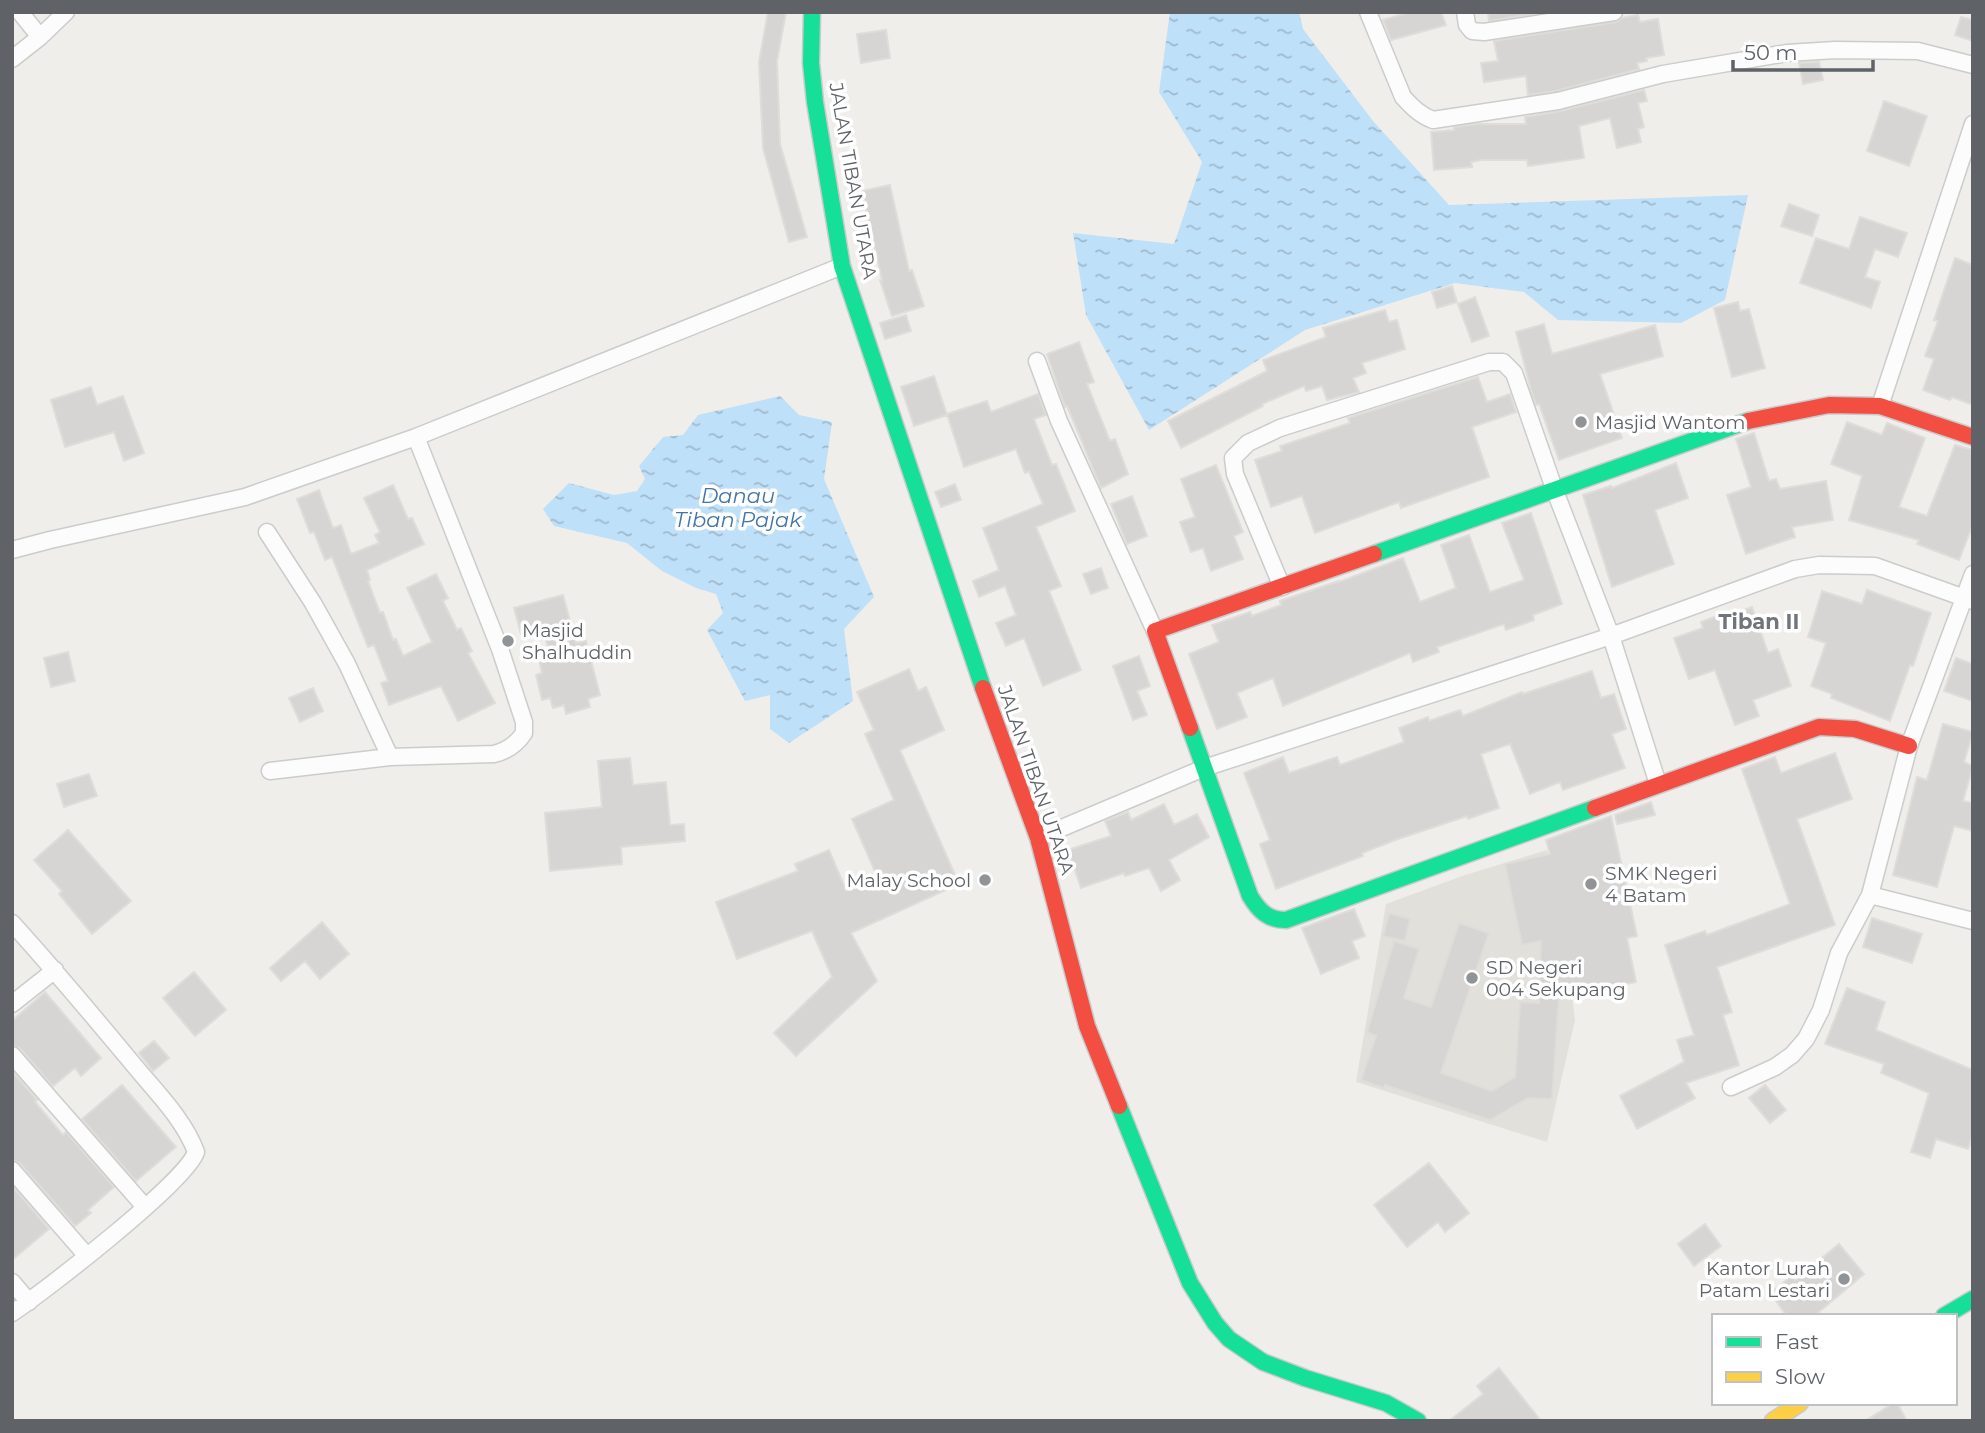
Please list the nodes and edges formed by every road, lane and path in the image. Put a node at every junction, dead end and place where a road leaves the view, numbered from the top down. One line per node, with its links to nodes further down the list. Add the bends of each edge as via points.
1 (20, 12): 8 (street)
2 (66, 12): 8 (street)
3 (813, 12): 12 (street, JALAN TIBAN UTARA, via 815,102)
4 (1368, 12): 10 (street, via 1403,97 1423,117 1433,120 1558,101 1663,74 1787,53 1918,51)
5 (1465, 12): 7 (street, via 1467,25 1484,32)
6 (1614, 12): 7 (street)
7 (1595, 13)
8 (40, 37): 9 (street)
9 (12, 59)
10 (1973, 65)
11 (1973, 124): 14 (street)
12 (842, 265): 15 (street); 30 (street, JALAN TIBAN UTARA, via 1000,738)
13 (1037, 361): 23 (street, via 1059,421)
14 (1880, 406): 16 (street); 17 (street, via 1829,405 1738,424)
15 (416, 437): 19 (street, via 245,497); 26 (street, via 500,649 524,733 513,746 494,754)
16 (1973, 437)
17 (1555, 491): 21 (street); 21 (street, via 1514,373 1498,360 1280,428 1241,448 1233,463); 24 (street)
18 (267, 532): 26 (street, via 347,664)
19 (12, 550)
20 (1973, 575): 22 (street)
21 (1282, 587): 23 (street)
22 (1969, 600): 24 (street, via 1875,566 1819,565 1795,569); 25 (street)
23 (1155, 631): 27 (street)
24 (1611, 636): 27 (street); 29 (street)
25 (1909, 746): 29 (street, via 1855,729 1819,727); 31 (street)
26 (390, 757): 28 (street)
27 (1204, 768): 29 (street, via 1250,896 1258,911 1276,921); 30 (street)
28 (270, 771)
29 (1658, 784)
30 (1038, 838): 47 (street, JALAN TIBAN UTARA, via 1087,1026 1190,1283 1209,1319 1236,1346 1263,1362 1376,1397)
31 (1870, 895): 32 (street); 37 (street, via 1839,953 1821,1010 1805,1039 1775,1067)
32 (1973, 921)
33 (12, 923): 34 (street)
34 (55, 970): 35 (street); 39 (street, via 192,1141 195,1152 190,1164)
35 (12, 1004)
36 (12, 1055): 39 (street)
37 (1731, 1087)
38 (12, 1170): 40 (street)
39 (145, 1207): 40 (street)
40 (87, 1256): 43 (street)
41 (12, 1282): 43 (street)
42 (1973, 1299): 45 (street)
43 (29, 1301): 44 (street)
44 (12, 1313)
45 (1947, 1314)
46 (1797, 1405): 48 (street)
47 (1418, 1421)
48 (1773, 1421)

